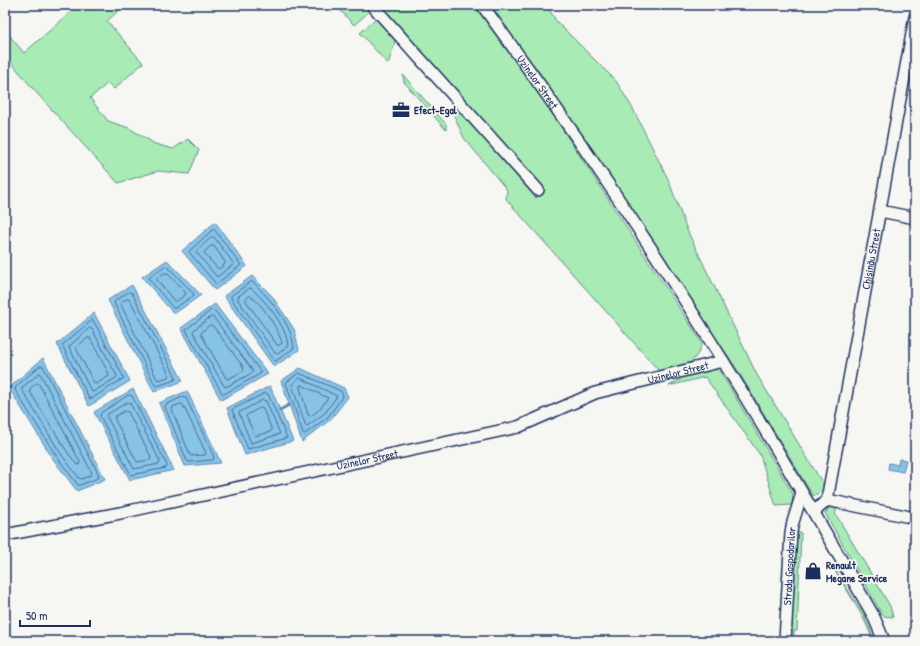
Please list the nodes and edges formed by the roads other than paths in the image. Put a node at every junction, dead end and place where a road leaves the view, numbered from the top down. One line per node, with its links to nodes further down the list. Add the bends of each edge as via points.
1 (372, 5): 4 (street)
2 (482, 5): 7 (street, Uzinelor Street, via 642,236)
3 (915, 17): 5 (street, Chișinău Street)
4 (538, 190)
5 (880, 211): 6 (street); 9 (street, Chișinău Street)
6 (915, 218)
7 (722, 361): 8 (street, Uzinelor Street); 12 (street, Uzinelor Street, via 595,393 518,426 128,511)
8 (802, 493): 10 (street, Uzinelor Street); 13 (street, Strada Gospodarilor, via 791,532)
9 (827, 500): 10 (street); 11 (street)
10 (814, 512): 14 (street, Uzinelor Street, via 873,615)
11 (915, 518)
12 (5, 535)
13 (785, 641)
14 (884, 641)

